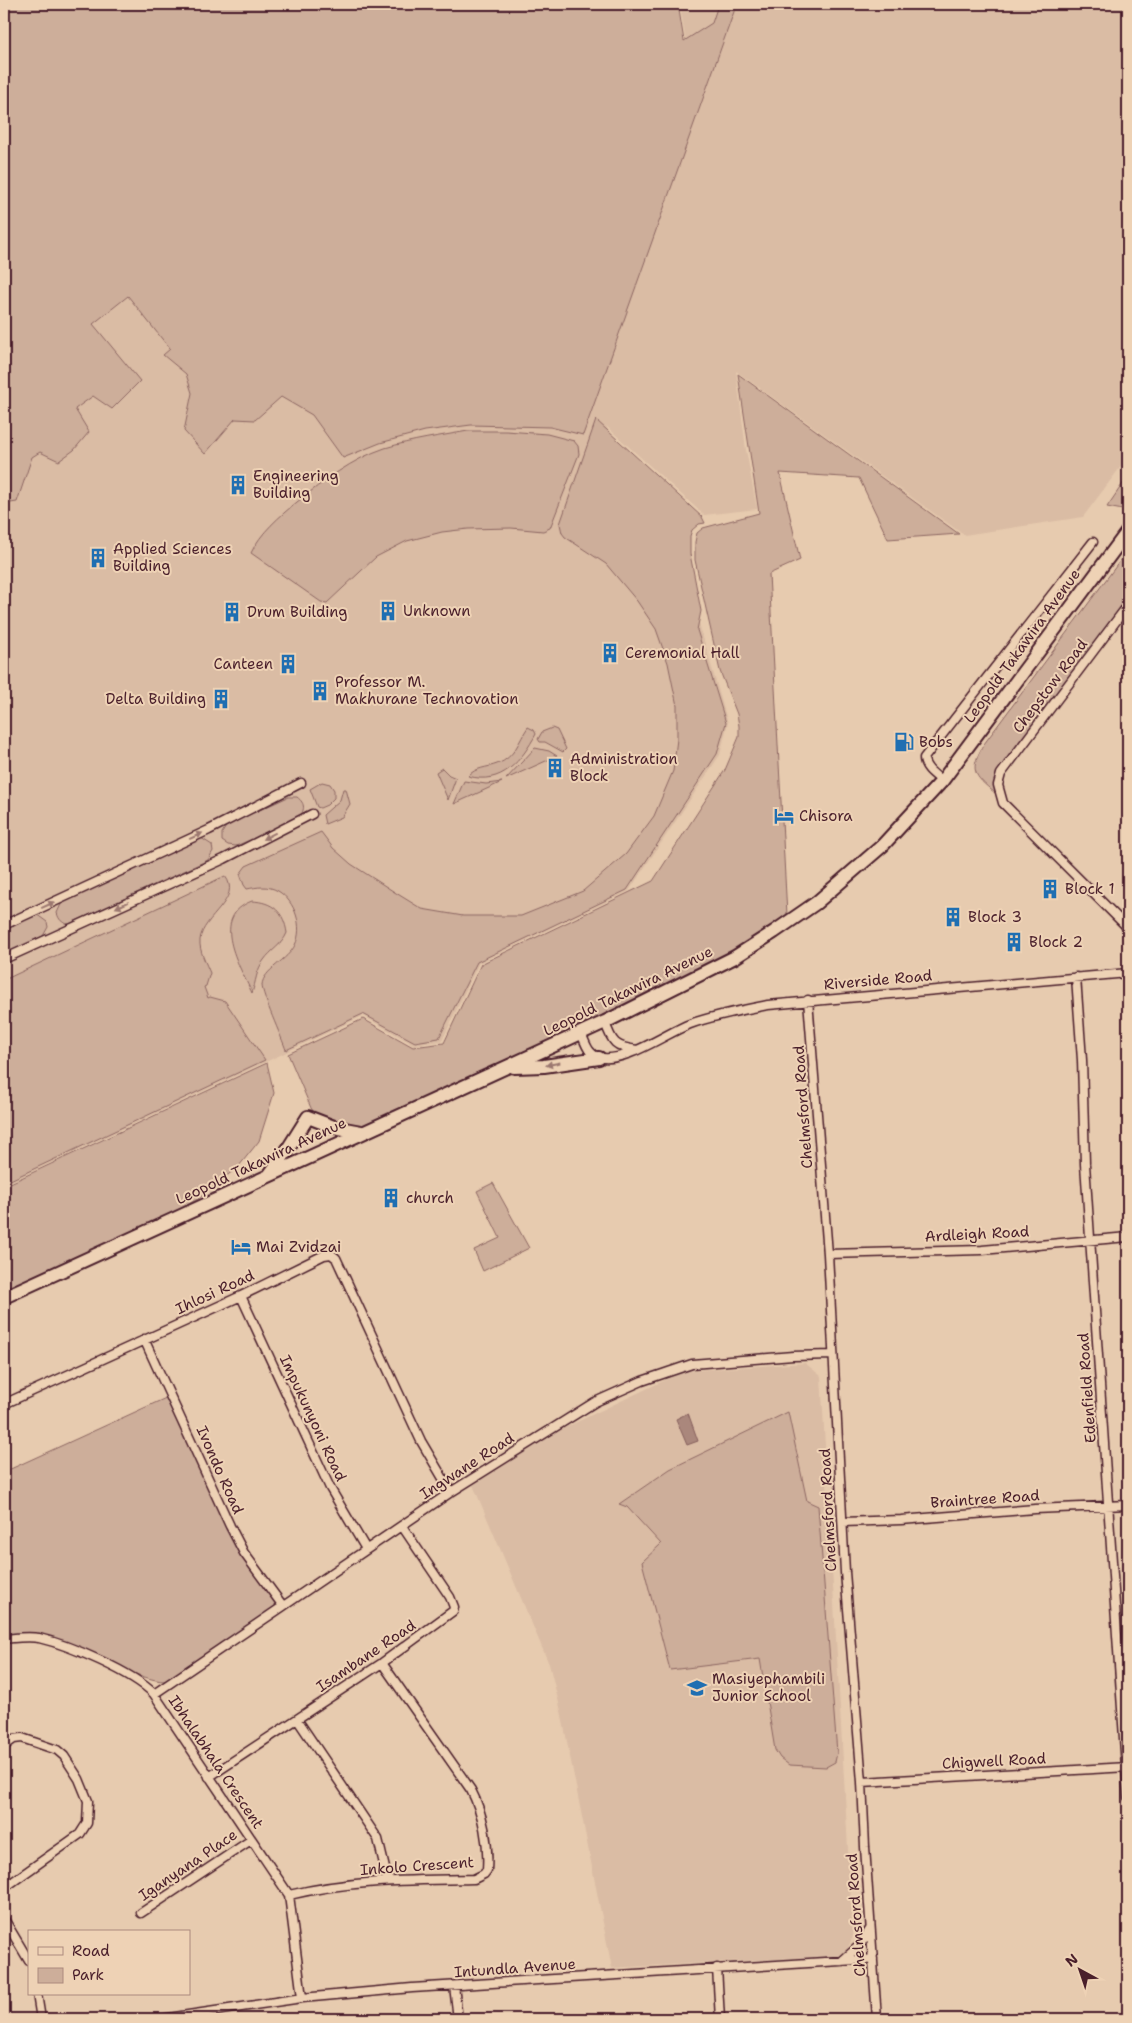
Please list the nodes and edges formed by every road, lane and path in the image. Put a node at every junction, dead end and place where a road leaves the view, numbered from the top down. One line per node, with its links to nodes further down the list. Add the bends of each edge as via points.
1 (1128, 531): 4 (highway, Leopold Takawira Avenue)
2 (1093, 542): 4 (street, via 924,758 924,764)
3 (1128, 605): 8 (street, Chepstow Road, via 1001,774 998,785 1003,803)
4 (942, 781): 13 (highway, Leopold Takawira Avenue, via 882,846 816,903 735,957)
5 (301, 783): 7 (street, one-way to 5, via 209,830)
6 (312, 814): 9 (street, one-way to 9, via 224,859)
7 (4, 925)
8 (1128, 928)
9 (4, 959)
10 (1128, 973): 11 (street, Riverside Road)
11 (1076, 977): 12 (street, Riverside Road); 21 (street, Edenfield Road)
12 (808, 1000): 15 (street, Riverside Road, via 707,1019); 22 (street, Chelmsford Road)
13 (605, 1022): 14 (highway, Leopold Takawira Avenue); 15 (street, via 610,1035 621,1048)
14 (581, 1033): 16 (street, via 587,1048); 17 (highway, Leopold Takawira Avenue)
15 (639, 1050): 16 (street, Riverside Road)
16 (598, 1058): 17 (highway, one-way to 17, via 544,1066)
17 (508, 1067): 18 (highway, Leopold Takawira Avenue)
18 (361, 1132): 19 (highway, Leopold Takawira Avenue); 19 (highway, via 334,1127 308,1117)
19 (268, 1177): 24 (highway, Leopold Takawira Avenue)
20 (1128, 1236): 21 (street, Ardleigh Road)
21 (1090, 1239): 22 (street, Ardleigh Road, via 982,1250); 29 (street, Edenfield Road)
22 (828, 1254): 26 (street, Chelmsford Road)
23 (240, 1296): 25 (street, Ihlosi Road); 28 (street, Ihlosi Road, via 327,1254 336,1258 422,1441); 33 (street, Impukunyoni Road, via 330,1488)
24 (4, 1297)
25 (144, 1339): 27 (street, Ihlosi Road); 34 (street, Ivondo Road, via 241,1546)
26 (832, 1355): 28 (street, Ingwane Road, via 705,1363 642,1381 595,1402); 31 (street, Chelmsford Road)
27 (4, 1404)
28 (450, 1492): 32 (street, Ingwane Road)
29 (1108, 1505): 30 (street, Braintree Road); 31 (street, Braintree Road); 40 (street, Edenfield Road)
30 (1128, 1505)
31 (843, 1522): 42 (street, Chelmsford Road)
32 (402, 1526): 33 (street, Ingwane Road); 36 (street, Isambane Road, via 450,1596 454,1607 449,1616)
33 (366, 1549): 34 (street, Ingwane Road)
34 (283, 1606): 37 (street, Ingwane Road)
35 (4, 1639): 37 (street, Ibhalabhala Crescent, via 37,1638 68,1647 136,1679)
36 (382, 1663): 38 (street, Isambane Road); 45 (street, Inkolo Crescent, via 471,1790 484,1826 488,1864 484,1874 474,1879)
37 (154, 1694): 41 (street, Ibhalabhala Crescent)
38 (297, 1719): 41 (street, Isambane Road); 45 (street, via 378,1839)
39 (4, 1746): 46 (street, via 22,1738 57,1750 71,1766 88,1801 86,1823 80,1834)
40 (1127, 1767): 42 (street, Chigwell Road); 43 (street, Edenfield Road)
41 (209, 1778): 44 (street, Ibhalabhala Crescent)
42 (862, 1782): 50 (street, Chelmsford Road)
43 (1128, 1797)
44 (251, 1840): 47 (street, Ibhalabhala Crescent); 48 (street, Iganyana Place)
45 (388, 1881): 47 (street, Inkolo Crescent, via 314,1888)
46 (4, 1888)
47 (289, 1894): 57 (street, Ibhalabhala Crescent)
48 (141, 1913)
49 (4, 1920): 51 (street)
50 (870, 1928): 52 (street, Chelmsford Road); 53 (street, via 860,1945)
51 (28, 1958)
52 (873, 1959): 53 (street, Intundla Avenue); 63 (street, Chelmsford Road)
53 (842, 1961): 54 (street, Intundla Avenue)
54 (716, 1968): 55 (street, Intundla Avenue); 62 (street)
55 (454, 1986): 57 (street, Intundla Avenue); 61 (street)
56 (37, 1996): 58 (street)
57 (302, 1998): 60 (street, Intundla Avenue)
58 (41, 2019)
59 (161, 2019): 60 (street, Intundla Avenue)
60 (165, 2019)
61 (458, 2019)
62 (720, 2019)
63 (878, 2019)

